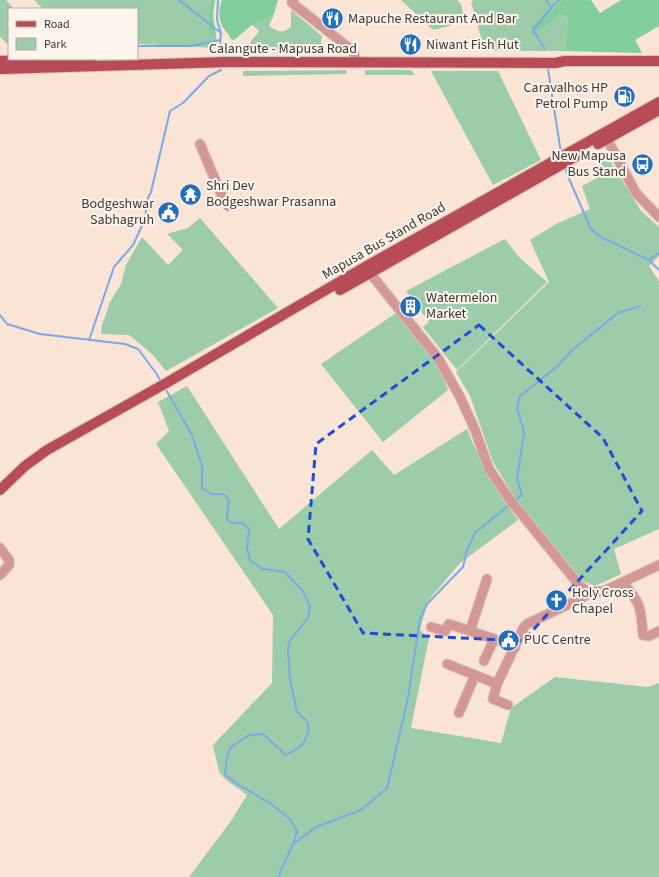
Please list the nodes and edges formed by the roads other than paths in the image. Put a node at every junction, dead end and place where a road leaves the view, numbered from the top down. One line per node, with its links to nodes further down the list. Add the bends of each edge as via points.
1 (294, 0): 4 (street, via 292,3 353,51)
2 (138, 58): 4 (main road, Calangute - Mapusa Road)
3 (45, 60): 5 (main road)
4 (355, 60): 6 (main road, Calangute - Mapusa Road, via 555,63); 7 (main road, Calangute - Mapusa Road)
5 (0, 61)
6 (659, 61)
7 (0, 69)
8 (659, 102): 14 (main road, Mapusa Bus Stand Road)
9 (659, 110): 10 (main road, Mapusa Bus Stand Road)
10 (606, 140): 13 (street, via 636,193); 14 (main road, Mapusa Bus Stand Road)
11 (200, 144): 12 (street)
12 (228, 206)
13 (659, 217)
14 (367, 270): 15 (main road, Mapusa Bus Stand Road, via 46,450); 21 (street, via 438,358 463,403 489,469 512,502 580,586)
15 (0, 490)
16 (0, 548): 18 (street, via 9,560 9,565)
17 (659, 566): 20 (street)
18 (0, 575)
19 (487, 580): 23 (street)
20 (623, 582): 21 (street, via 604,591); 24 (street, via 635,596 641,610 643,635 649,636)
21 (590, 592): 26 (street, via 527,624)
22 (431, 627): 23 (street, via 445,631 449,624)
23 (470, 631): 25 (street)
24 (659, 631)
25 (494, 639): 26 (street); 27 (street)
26 (514, 648): 30 (street)
27 (484, 661)
28 (447, 664): 29 (street)
29 (475, 675): 30 (street); 32 (street)
30 (497, 684): 31 (street, via 492,699)
31 (508, 705)
32 (459, 713)

